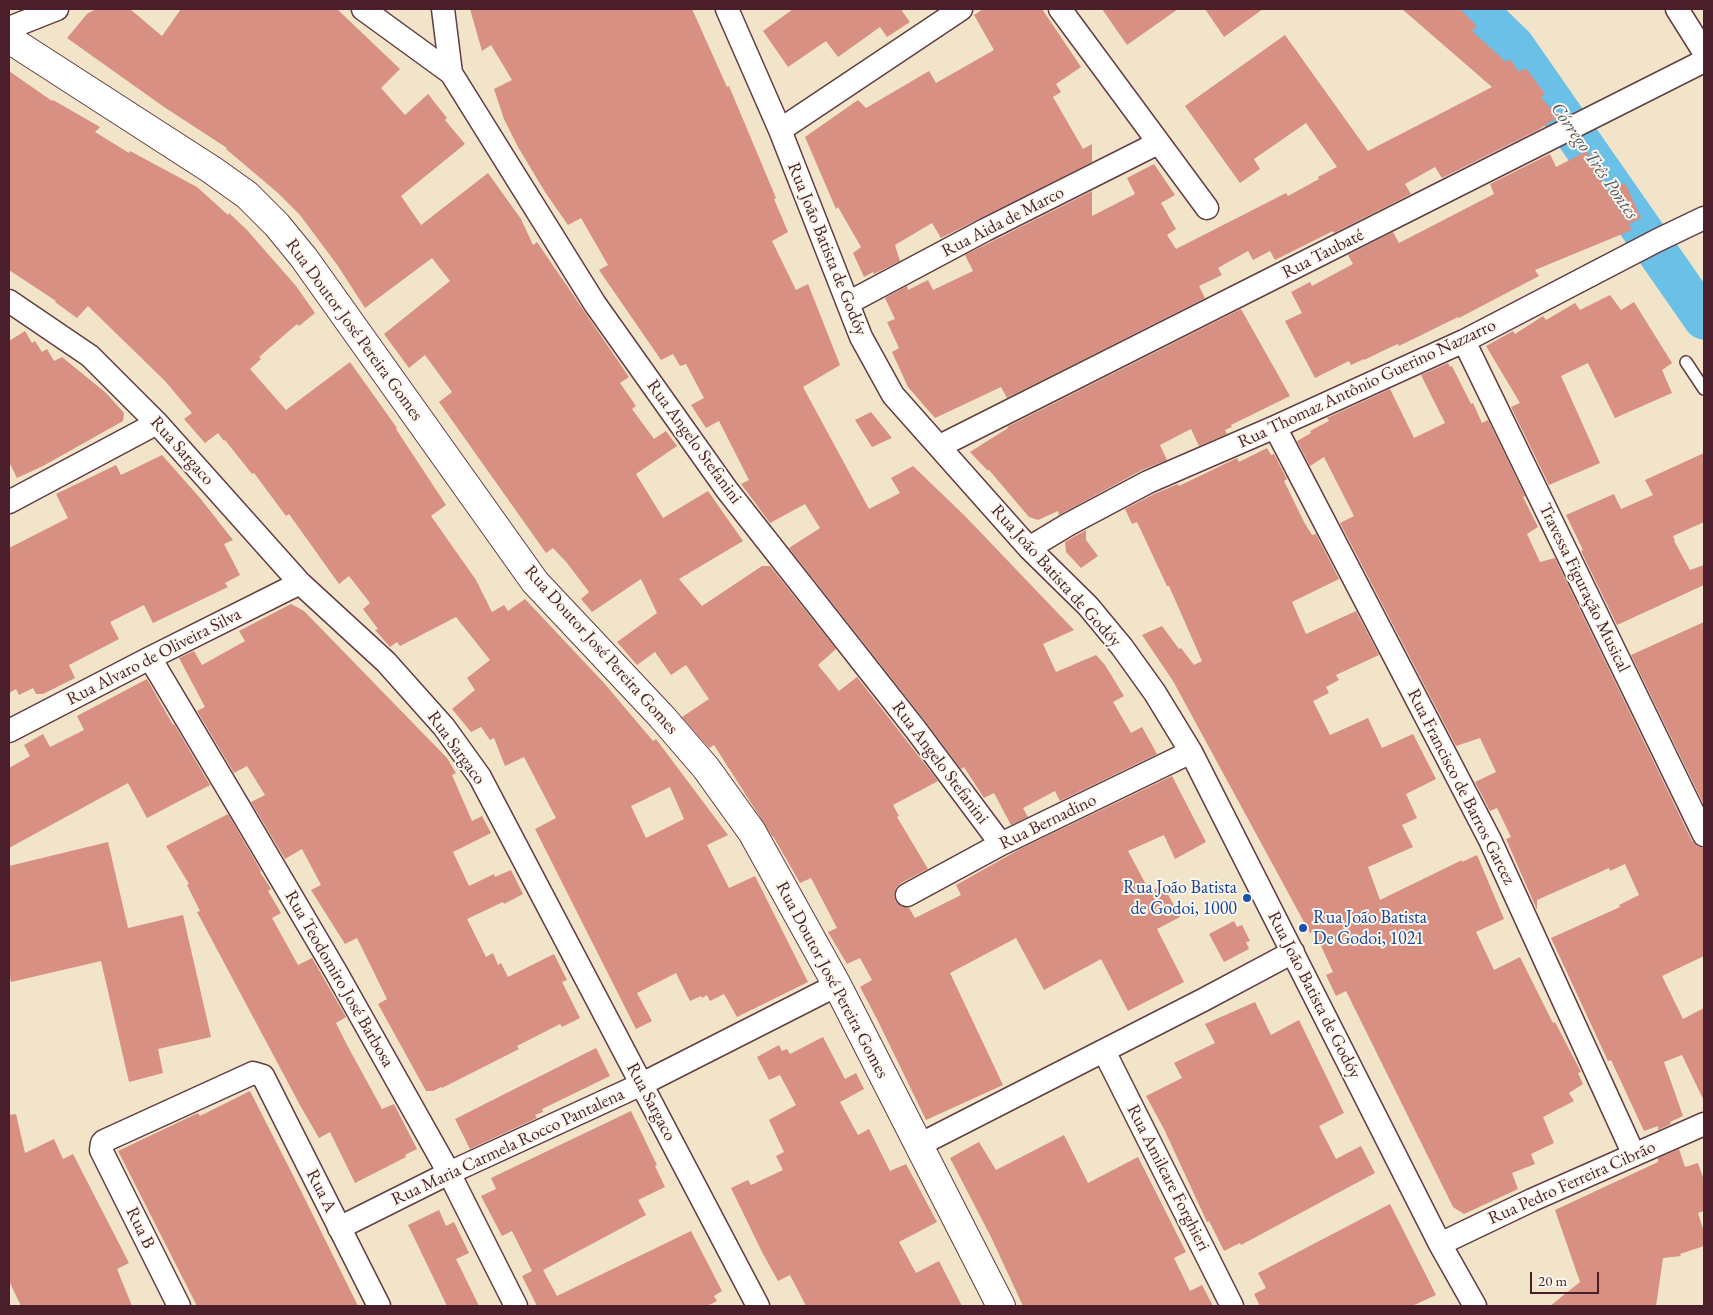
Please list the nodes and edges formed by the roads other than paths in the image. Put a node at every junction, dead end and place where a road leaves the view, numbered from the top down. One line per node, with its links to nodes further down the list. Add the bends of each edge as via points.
1 (57, 9): 8 (street)
2 (363, 9): 12 (street)
3 (443, 9): 12 (street, Rua Angelo Stefanini)
4 (727, 9): 13 (street, Rua João Batista de Godóy)
5 (961, 9): 13 (street)
6 (1060, 9): 14 (street)
7 (1677, 9): 10 (street)
8 (9, 28)
9 (9, 39): 35 (main road, Rua Doutor José Pereira Gomes, via 212,170 247,195 277,225 304,258 535,582 706,768 752,832)
10 (1704, 52)
11 (1704, 62): 24 (street, Rua Taubaté)
12 (451, 73): 32 (street, Rua Angelo Stefanini, via 595,304 727,490 916,730)
13 (780, 130): 18 (street, Rua João Batista de Godóy)
14 (1158, 143): 15 (street); 18 (street, Rua Aida de Marco)
15 (1207, 208)
16 (1702, 219): 19 (street, Rua Thomaz Antônio Guerino Nazzarro)
17 (9, 301): 22 (street, Rua Sargaco, via 90,356)
18 (848, 303): 24 (street, Rua João Batista de Godóy, via 861,337 893,394)
19 (1464, 341): 23 (street, Rua Thomaz Antônio Guerino Nazzarro); 31 (street, Travessa Figuração Musical)
20 (1686, 362): 21 (lane)
21 (1704, 389)
22 (157, 423): 25 (street); 27 (street, Rua Sargaco)
23 (1275, 427): 26 (street, Rua Thomaz Antônio Guerino Nazzarro, via 1148,482); 41 (street, Rua Francisco de Barros Garcez, via 1490,840)
24 (940, 446): 26 (street, Rua João Batista de Godóy)
25 (9, 502)
26 (1029, 548): 30 (street, Rua João Batista de Godóy, via 1088,606 1122,647)
27 (300, 583): 28 (street, Rua Alvaro de Oliveira Silva); 38 (street, Rua Sargaco, via 386,662 444,727 480,777)
28 (150, 658): 29 (street, Rua Alvaro de Oliveira Silva); 42 (street, Rua Teodomiro José Barbosa)
29 (9, 732)
30 (1191, 752): 32 (street, Rua Bernadino); 34 (street, Rua João Batista de Godóy)
31 (1704, 835)
32 (1001, 844): 33 (street, Rua Bernadino)
33 (907, 895)
34 (1293, 952): 36 (street); 44 (street, Rua João Batista de Godóy)
35 (837, 984): 38 (street, Rua Maria Carmela Rocco Pantalena); 40 (main road, Rua Doutor José Pereira Gomes)
36 (1104, 1050): 40 (street); 50 (street, Rua Amilcare Forghieri)
37 (263, 1076): 43 (street, Rua A); 45 (street, Rua B, via 247,1074 102,1144 101,1150)
38 (642, 1084): 42 (street, Rua Maria Carmela Rocco Pantalena); 48 (street, Rua Sargaco)
39 (1704, 1124): 41 (street, Rua Pedro Ferreira Cibrão)
40 (920, 1145): 49 (main road, Rua Doutor José Pereira Gomes)
41 (1634, 1155): 44 (street, Rua Pedro Ferreira Cibrão)
42 (450, 1173): 43 (street, Rua Maria Carmela Rocco Pantalena); 47 (street, Rua Teodomiro José Barbosa)
43 (339, 1228): 46 (street, Rua A)
44 (1440, 1244): 51 (street, Rua João Batista de Godóy)
45 (179, 1306)
46 (379, 1306)
47 (516, 1306)
48 (758, 1306)
49 (1001, 1306)
50 (1232, 1306)
51 (1475, 1306)

